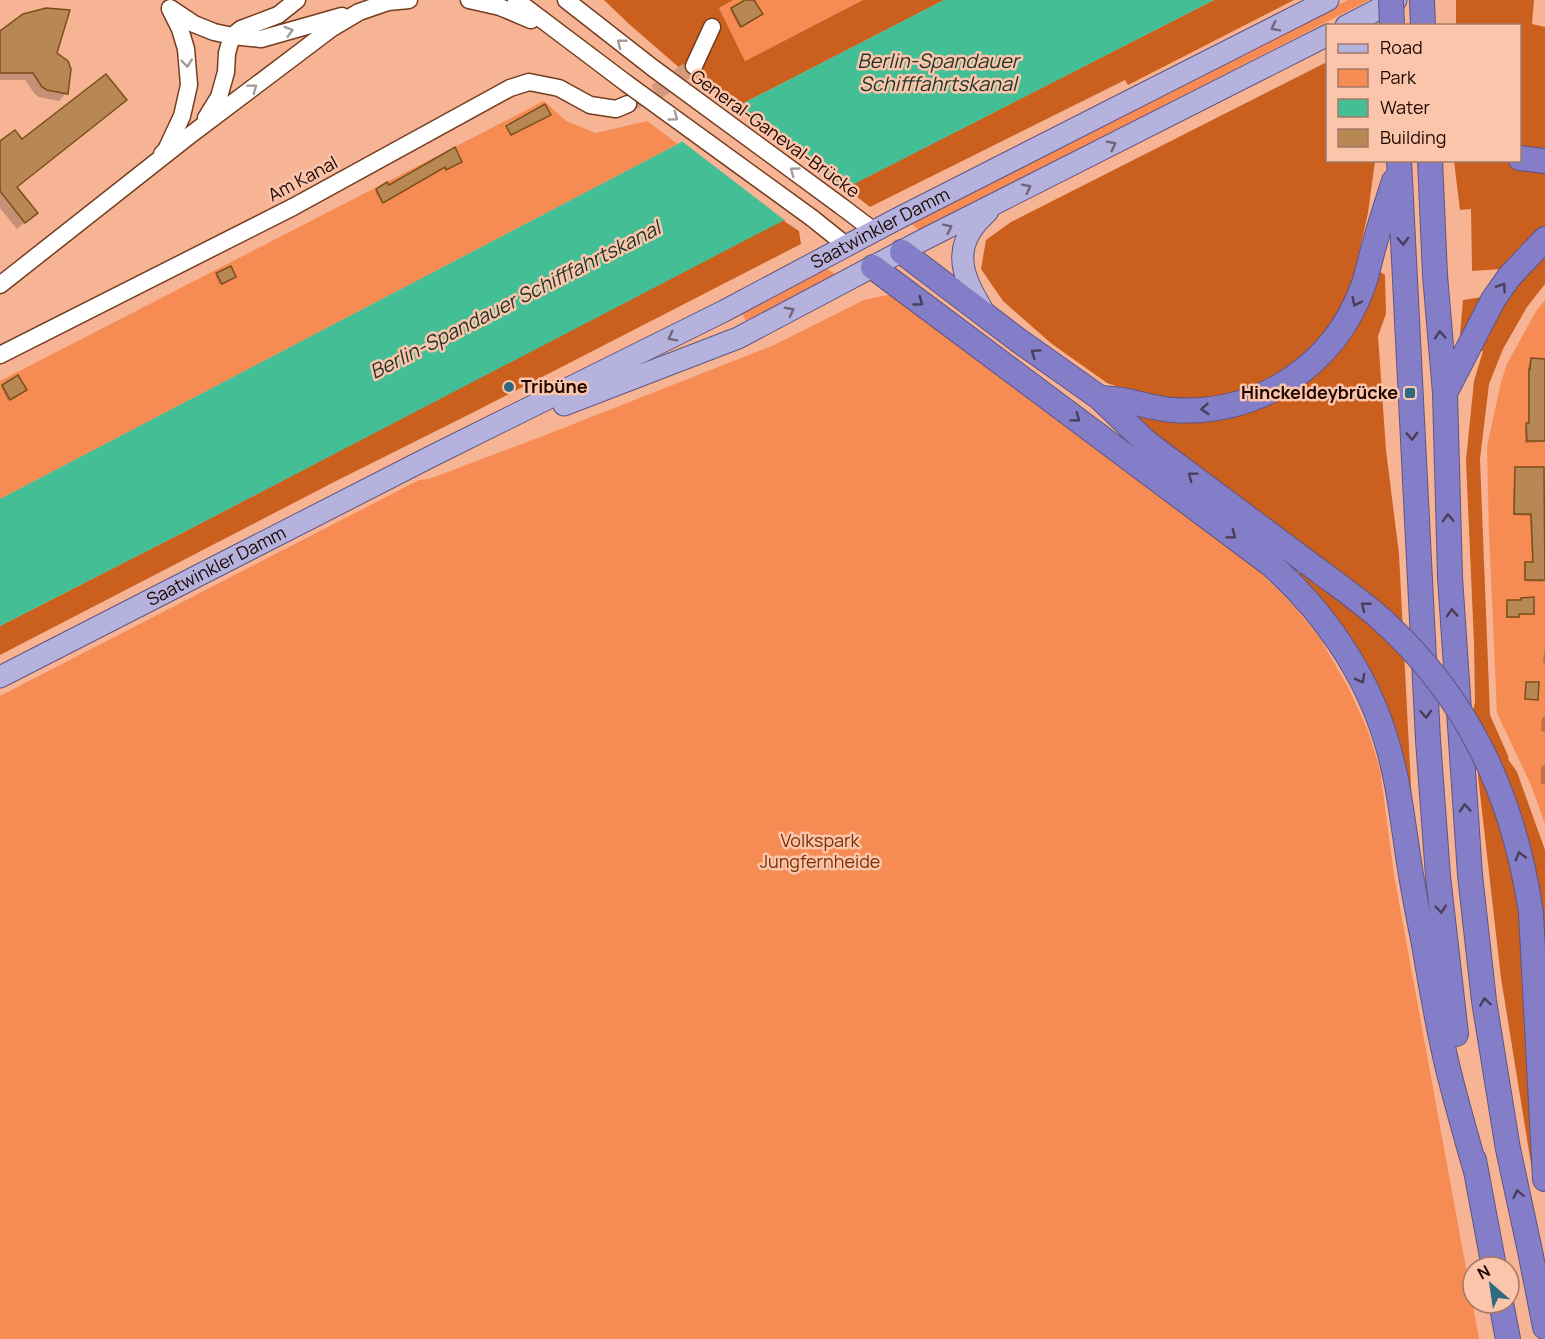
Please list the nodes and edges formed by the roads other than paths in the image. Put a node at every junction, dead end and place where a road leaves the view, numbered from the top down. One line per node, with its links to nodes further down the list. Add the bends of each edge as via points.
1 (297, 0): 15 (street, via 278,15)
2 (409, 0): 10 (street)
3 (469, 0): 17 (street, via 526,17)
4 (516, 0): 17 (street)
5 (566, 0): 11 (street, General-Ganeval-Brücke)
6 (579, 0): 11 (street)
7 (1328, 0): 28 (main road, Saatwinkler Damm, one-way to 28)
8 (1391, 0): 13 (highway, bridge)
9 (1395, 0): 12 (main road)
10 (388, 2): 15 (street, one-way to 10, via 261,39); 20 (street, one-way to 10, via 332,28 359,12)
11 (588, 18): 17 (street); 28 (street, General-Ganeval-Brücke, one-way to 11, bridge)
12 (1350, 24)
13 (1392, 24)
14 (712, 27): 18 (street)
15 (232, 36): 20 (street, via 219,97 210,114); 26 (street, one-way to 26, via 194,24 170,8 186,49 189,85 182,116 166,150)
16 (1326, 36): 27 (main road, Saatwinkler Damm, one-way to 16)
17 (569, 40): 30 (street, one-way to 30, bridge)
18 (694, 66)
19 (628, 104): 37 (street, Am Kanal, via 616,109 590,105 559,88 530,82 510,88 293,207)
20 (189, 136): 26 (street)
21 (1521, 158): 22 (highway)
22 (1545, 161)
23 (1399, 162): 39 (highway, one-way to 39, via 1363,286 1341,330 1308,368 1258,397 1204,410 1172,410)
24 (1399, 162): 42 (highway, one-way to 42, via 1421,622 1438,876 1453,1016)
25 (1430, 162): 38 (highway, one-way to 25)
26 (143, 174): 33 (street)
27 (995, 204): 31 (main road, Saatwinkler Damm, one-way to 27); 35 (main road, via 974,226 963,249 966,279)
28 (874, 231): 30 (main road, Saatwinkler Damm); 31 (main road)
29 (1545, 239): 38 (highway, one-way to 29, via 1493,300)
30 (847, 246): 32 (main road); 34 (main road, Saatwinkler Damm)
31 (902, 252): 32 (main road, Saatwinkler Damm); 35 (highway)
32 (873, 267): 36 (main road, Saatwinkler Damm, one-way to 32); 42 (highway, one-way to 42, via 1269,563 1306,599 1341,645 1371,699 1395,772 1448,1068)
33 (0, 285)
34 (724, 311): 36 (main road); 40 (main road, Saatwinkler Damm, one-way to 40)
35 (986, 315): 39 (highway, one-way to 35)
36 (738, 338): 40 (main road, Saatwinkler Damm)
37 (0, 355)
38 (1445, 393): 44 (highway, one-way to 38, via 1508,1149 1484,1001 1470,875 1450,577)
39 (1100, 398): 43 (highway, one-way to 39, bridge, via 1526,876 1497,781 1477,739 1450,696 1380,618 1146,442)
40 (432, 456): 41 (main road, Saatwinkler Damm)
41 (0, 678)
42 (1477, 1175): 45 (highway)
43 (1545, 1179)
44 (1538, 1242): 47 (highway)
45 (1492, 1255)
46 (1504, 1315): 48 (highway)
47 (1545, 1327)
48 (1509, 1339)

